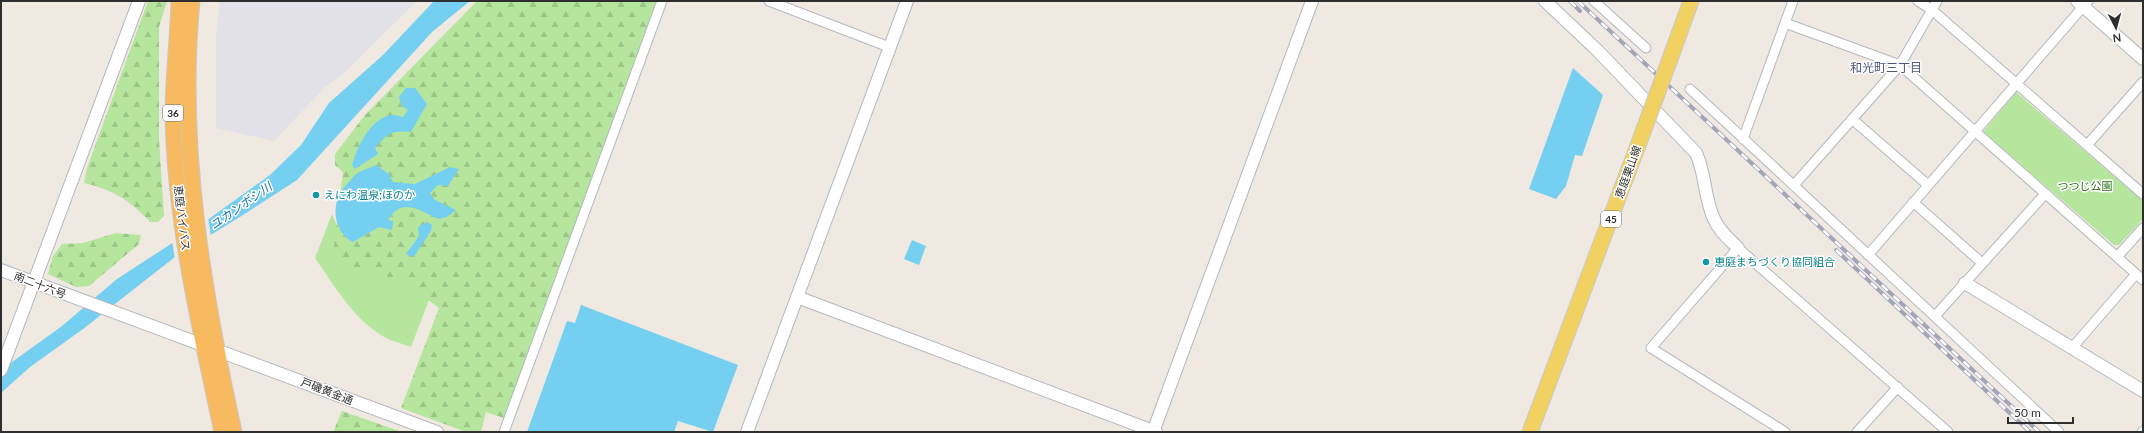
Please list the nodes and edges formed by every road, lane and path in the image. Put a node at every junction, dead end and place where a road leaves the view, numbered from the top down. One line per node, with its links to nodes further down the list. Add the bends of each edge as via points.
1 (139, 1): 41 (street)
2 (179, 1): 46 (highway, 恵庭バイパス / 36, via 173,115 182,226 186,254)
3 (192, 1): 46 (highway, 恵庭バイパス / 36, via 187,61 190,166)
4 (662, 1): 54 (street)
5 (769, 1): 17 (street)
6 (907, 1): 17 (street)
7 (1312, 1): 56 (street)
8 (1545, 1): 34 (street, via 1597,50 1696,153 1702,167 1714,220)
9 (1595, 1): 18 (street)
10 (1691, 1): 57 (main road, 恵庭栗山線 / 45, bridge)
11 (1793, 1): 16 (street)
12 (1918, 1): 15 (street)
13 (1937, 1): 15 (street)
14 (2083, 3): 19 (street); 22 (street)
15 (1932, 10): 20 (street); 22 (street)
16 (1785, 23): 20 (street); 26 (street)
17 (889, 47): 43 (street)
18 (1646, 48)
19 (2143, 59)
20 (1900, 65): 24 (street); 25 (street)
21 (2143, 82): 27 (street)
22 (2016, 84): 25 (street); 27 (street)
23 (1690, 89): 26 (street)
24 (1852, 119): 28 (street); 29 (street)
25 (1975, 131): 29 (street); 30 (street)
26 (1743, 139): 28 (street)
27 (2088, 144): 31 (street)
28 (1794, 185): 35 (street)
29 (1928, 185): 32 (street)
30 (2045, 194): 36 (street); 37 (street)
31 (2143, 194)
32 (1913, 202): 35 (street); 37 (street)
33 (2143, 228): 36 (street)
34 (1738, 248): 49 (street); 58 (street, via 1651,348)
35 (1868, 255): 45 (street)
36 (2116, 257): 39 (street)
37 (1982, 263): 42 (street)
38 (1, 270): 41 (street, 南二十六号)
39 (2136, 274): 40 (street); 47 (street)
40 (2143, 280)
41 (35, 283): 44 (street, 南二十六号); 48 (street)
42 (1965, 283): 45 (street); 47 (street)
43 (797, 296): 55 (street); 56 (street)
44 (114, 312): 46 (street, 戸磯黄金通)
45 (1935, 316): 61 (street)
46 (210, 348): 51 (highway, 恵庭バイパス / 36); 52 (highway, 恵庭バイパス / 36); 53 (street, 戸磯黄金通)
47 (2072, 348): 50 (street)
48 (1, 370)
49 (1898, 388): 59 (street); 60 (street)
50 (2143, 391)
51 (222, 432)
52 (234, 432)
53 (437, 432)
54 (504, 432)
55 (747, 432)
56 (1155, 432)
57 (1530, 432)
58 (1785, 432)
59 (1857, 432)
60 (1948, 432)
61 (2059, 432)

